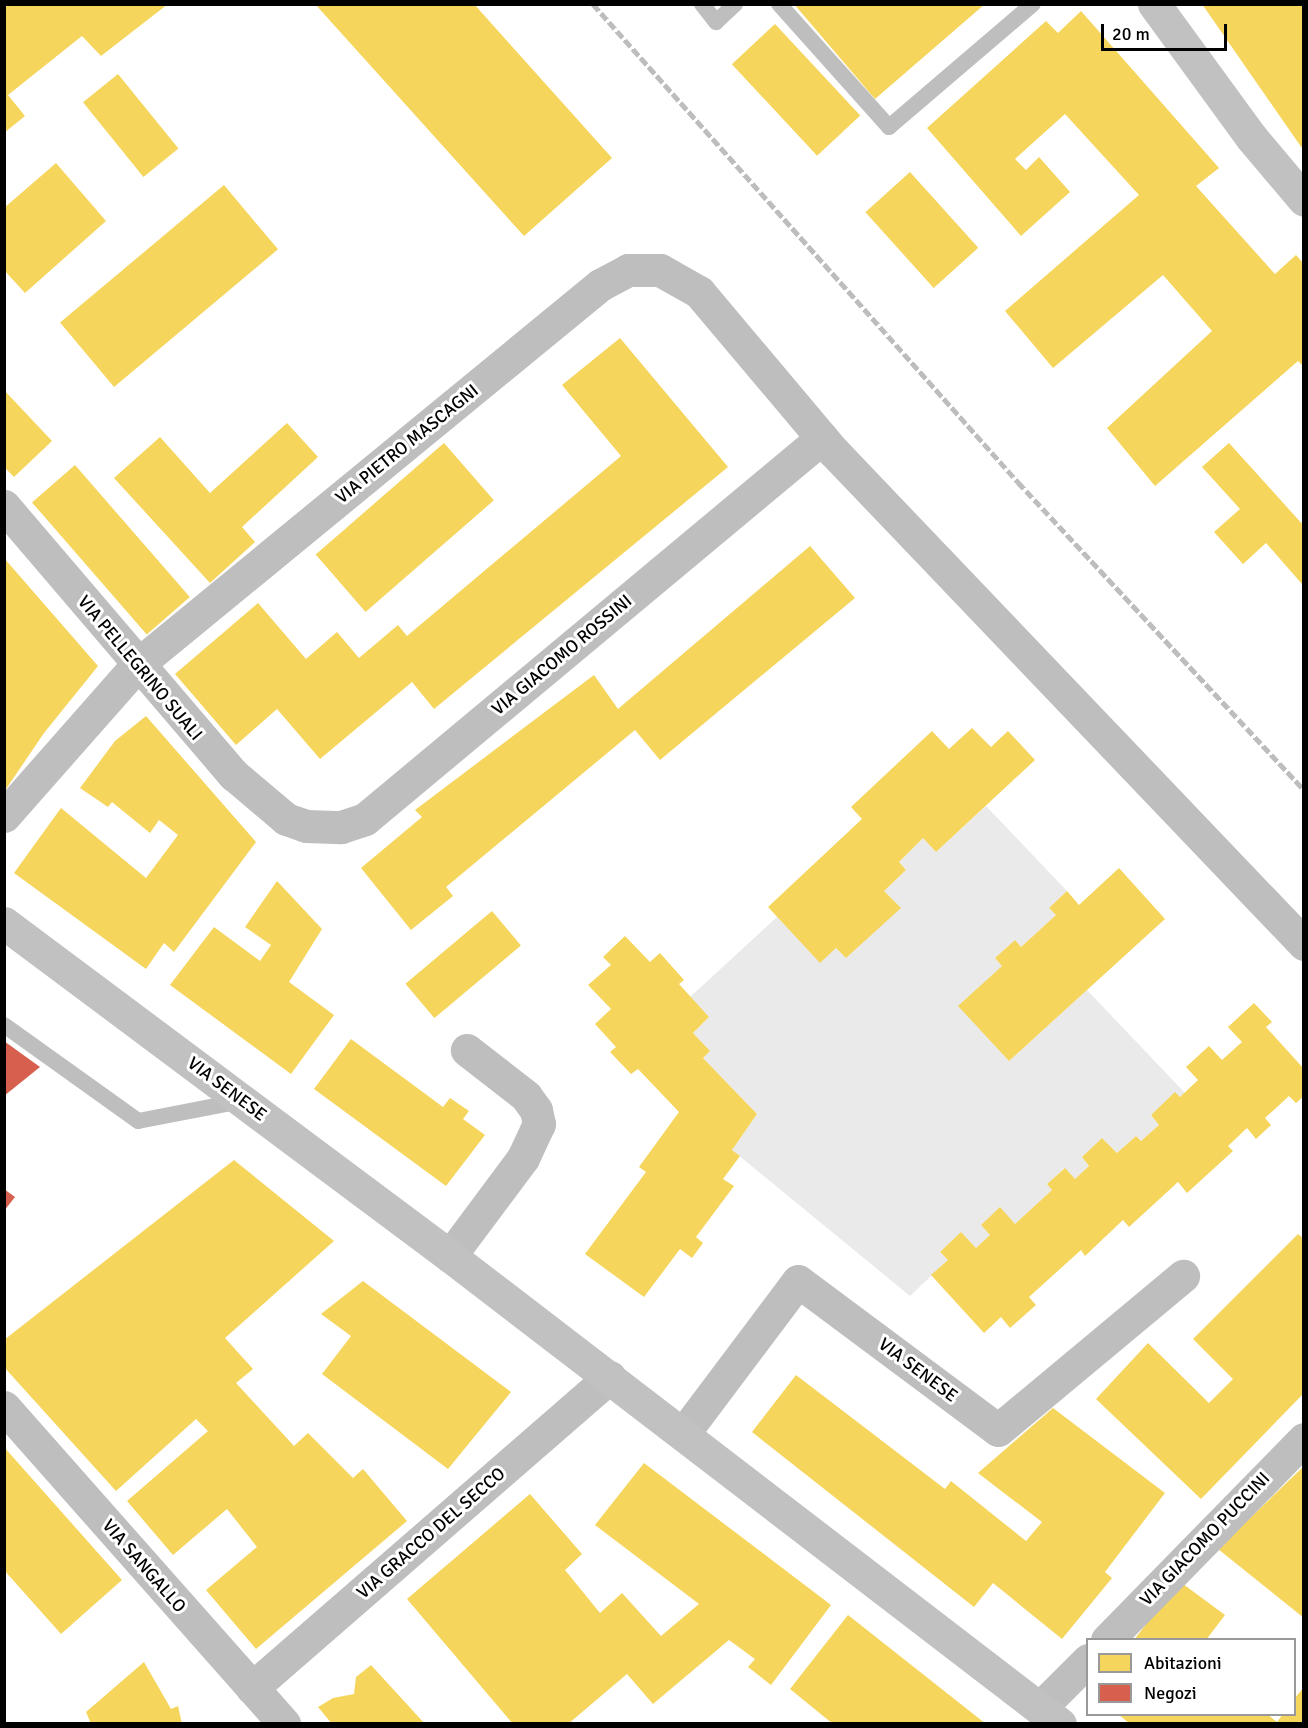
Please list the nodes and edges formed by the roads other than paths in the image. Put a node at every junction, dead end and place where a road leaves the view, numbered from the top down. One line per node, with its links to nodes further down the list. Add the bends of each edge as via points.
1 (702, 4): 2 (lane, via 716,22)
2 (735, 4)
3 (779, 4): 4 (lane, via 889,127)
4 (1033, 4)
5 (1154, 4): 6 (main road)
6 (1301, 191)
7 (822, 438): 9 (street, VIA PIETRO MASCAGNI, via 699,291 660,270 628,270 600,285); 11 (street, VIA GIACOMO ROSSINI, via 365,819 330,828); 13 (street, VIA PIETRO MASCAGNI)
8 (4, 506): 9 (street, VIA PELLEGRINO SUALI)
9 (136, 665): 10 (street, VIA PIETRO MASCAGNI); 11 (street, VIA PELLEGRINO SUALI, via 234,775)
10 (4, 816)
11 (286, 819)
12 (4, 923): 16 (main road, VIA SENESE)
13 (1304, 944)
14 (4, 1025): 16 (lane, via 138,1121)
15 (467, 1050): 17 (street, via 526,1096 536,1110 538,1124 523,1158)
16 (243, 1100): 17 (main road, VIA SENESE)
17 (450, 1256): 19 (main road, VIA SENESE)
18 (1183, 1276): 21 (street, VIA SENESE, via 998,1430 798,1281)
19 (610, 1377): 21 (main road, VIA SENESE); 25 (street, VIA GRACCO DEL SECCO)
20 (4, 1407): 25 (street, VIA SANGALLO)
21 (683, 1434): 26 (main road, VIA SENESE)
22 (1304, 1439): 23 (street, VIA GIACOMO PUCCINI)
23 (1109, 1638)
24 (1086, 1663): 26 (street)
25 (252, 1688): 27 (street, VIA SANGALLO)
26 (1050, 1716)
27 (284, 1724)

